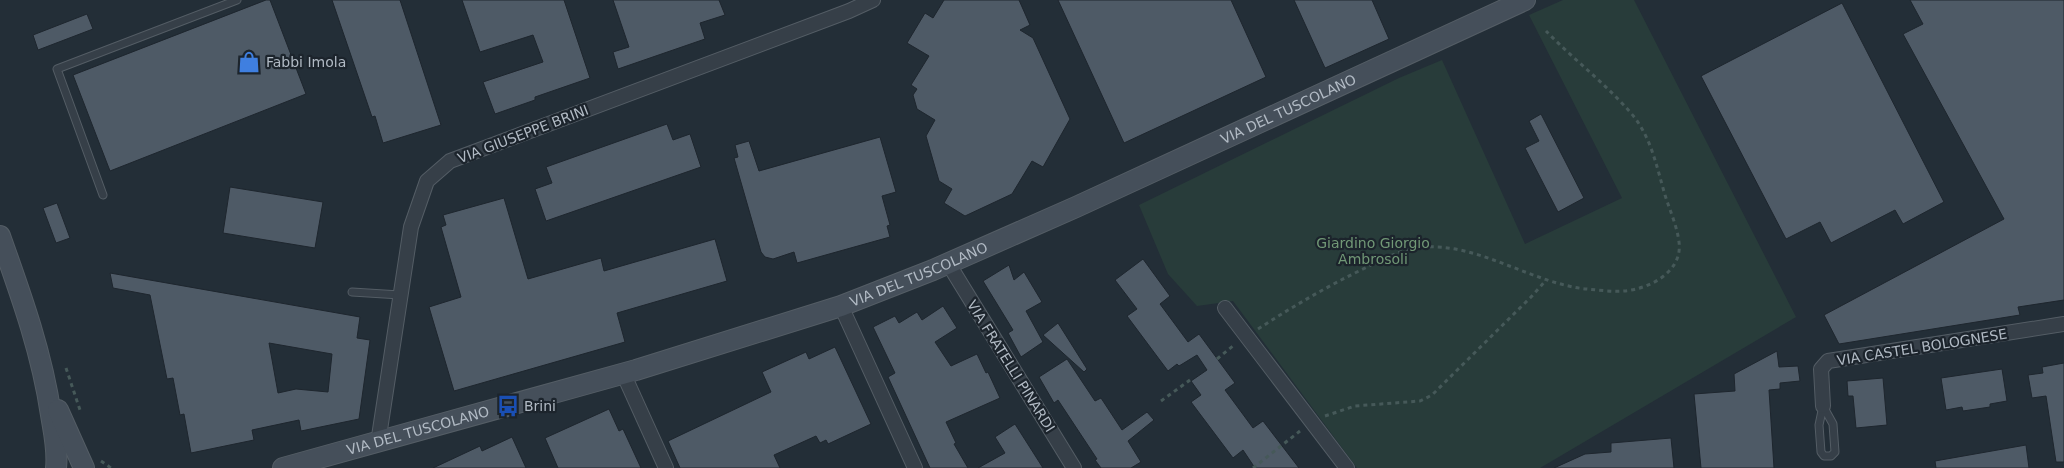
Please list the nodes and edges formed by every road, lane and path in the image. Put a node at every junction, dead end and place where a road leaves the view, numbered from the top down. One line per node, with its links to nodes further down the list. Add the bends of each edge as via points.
1 (237, 0): 5 (lane, via 57,69)
2 (873, 0): 10 (street, VIA GIUSEPPE BRINI, via 450,161 427,181 411,226)
3 (1525, 0): 7 (street, VIA DEL TUSCOLANO)
4 (1546, 31): 8 (path, via 1601,81 1635,118 1647,137 1680,244 1677,261 1666,276 1643,287 1624,291 1584,288)
5 (102, 195)
6 (0, 236): 18 (street, via 35,336)
7 (948, 263): 11 (street, VIA DEL TUSCOLANO); 28 (street, VIA FRATELLI PINARDI)
8 (1547, 279): 14 (path, via 1453,248 1426,247 1401,251 1320,290); 21 (path, via 1432,395 1420,401 1355,406)
9 (352, 292): 10 (lane)
10 (400, 296): 22 (street, VIA GIUSEPPE BRINI)
11 (841, 306): 16 (street, VIA DEL TUSCOLANO); 27 (street)
12 (1225, 308): 14 (street)
13 (2064, 324): 20 (street, VIA CASTEL BOLOGNESE, via 1828,362 1821,369)
14 (1247, 336): 15 (path); 21 (street)
15 (1217, 359)
16 (623, 373): 22 (street, VIA DEL TUSCOLANO); 26 (street)
17 (1190, 380): 19 (path)
18 (47, 388): 23 (street, via 57,450); 24 (street)
19 (1161, 400)
20 (1824, 406): 20 (lane, via 1819,425 1821,452 1824,456 1831,456 1835,452 1833,424)
21 (1313, 423): 29 (path); 30 (street)
22 (378, 443): 25 (street, VIA DEL TUSCOLANO)
23 (56, 468)
24 (84, 468)
25 (283, 468)
26 (666, 468)
27 (915, 468)
28 (1074, 468)
29 (1253, 468)
30 (1347, 468)

